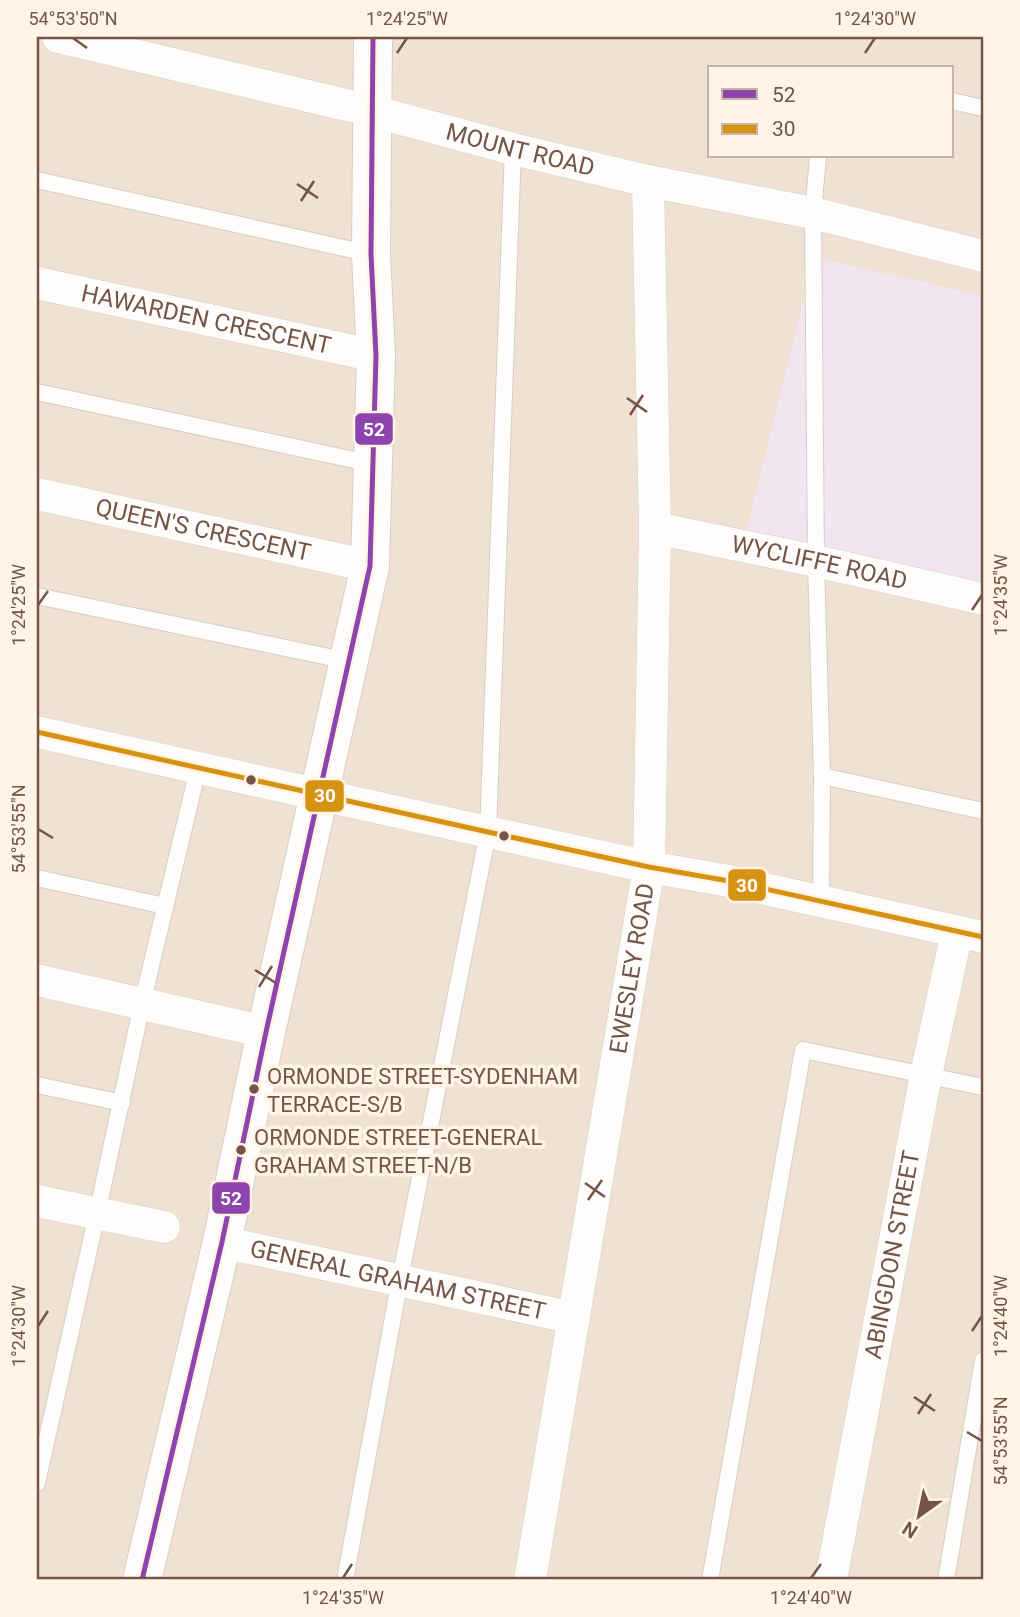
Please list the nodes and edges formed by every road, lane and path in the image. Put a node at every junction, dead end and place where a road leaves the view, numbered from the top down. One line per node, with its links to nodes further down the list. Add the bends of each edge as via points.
1 (58, 37): 5 (street, MOUNT ROAD)
2 (373, 37): 5 (street)
3 (954, 101): 4 (lane)
4 (983, 108)
5 (372, 111): 6 (street, MOUNT ROAD); 11 (street)
6 (513, 149): 9 (street, MOUNT ROAD); 29 (lane)
7 (818, 158): 10 (lane)
8 (37, 180): 11 (lane)
9 (648, 181): 10 (street, MOUNT ROAD); 18 (street, EWESLEY ROAD)
10 (813, 213): 12 (street, MOUNT ROAD); 19 (lane)
11 (371, 254): 14 (street)
12 (983, 256)
13 (37, 283): 14 (street, HAWARDEN CRESCENT)
14 (376, 356): 16 (street)
15 (37, 392): 16 (lane)
16 (374, 465): 20 (street)
17 (37, 494): 20 (street, QUEEN'S CRESCENT)
18 (655, 528): 19 (street, WYCLIFFE ROAD); 30 (street, EWESLEY ROAD)
19 (816, 561): 22 (street, WYCLIFFE ROAD); 26 (lane)
20 (370, 566): 23 (street)
21 (37, 596): 23 (lane)
22 (983, 599)
23 (348, 662): 27 (street)
24 (37, 732): 25 (street)
25 (198, 769): 27 (street); 33 (lane)
26 (822, 776): 28 (lane); 32 (lane)
27 (320, 794): 29 (street); 37 (street)
28 (983, 811)
29 (488, 832): 30 (street); 46 (lane)
30 (649, 867): 32 (street); 47 (street, EWESLEY ROAD)
31 (37, 878): 33 (lane)
32 (821, 902): 34 (street)
33 (165, 906): 36 (lane)
34 (970, 935): 38 (street, ABINGDON STREET)
35 (37, 979): 36 (street)
36 (142, 1004): 37 (street); 41 (lane)
37 (266, 1032): 45 (street)
38 (926, 1075): 40 (lane); 53 (lane, via 803,1050); 54 (street, ABINGDON STREET)
39 (37, 1085): 41 (lane)
40 (983, 1087)
41 (122, 1103): 43 (lane)
42 (37, 1201): 43 (street)
43 (97, 1214): 44 (street); 49 (lane)
44 (163, 1227)
45 (222, 1242): 46 (street, GENERAL GRAHAM STREET); 50 (street)
46 (400, 1279): 47 (street, GENERAL GRAHAM STREET); 51 (lane)
47 (575, 1318): 52 (street, EWESLEY ROAD)
48 (983, 1360): 55 (lane)
49 (37, 1483)
50 (142, 1580)
51 (345, 1580)
52 (530, 1580)
53 (709, 1580)
54 (831, 1580)
55 (946, 1580)

